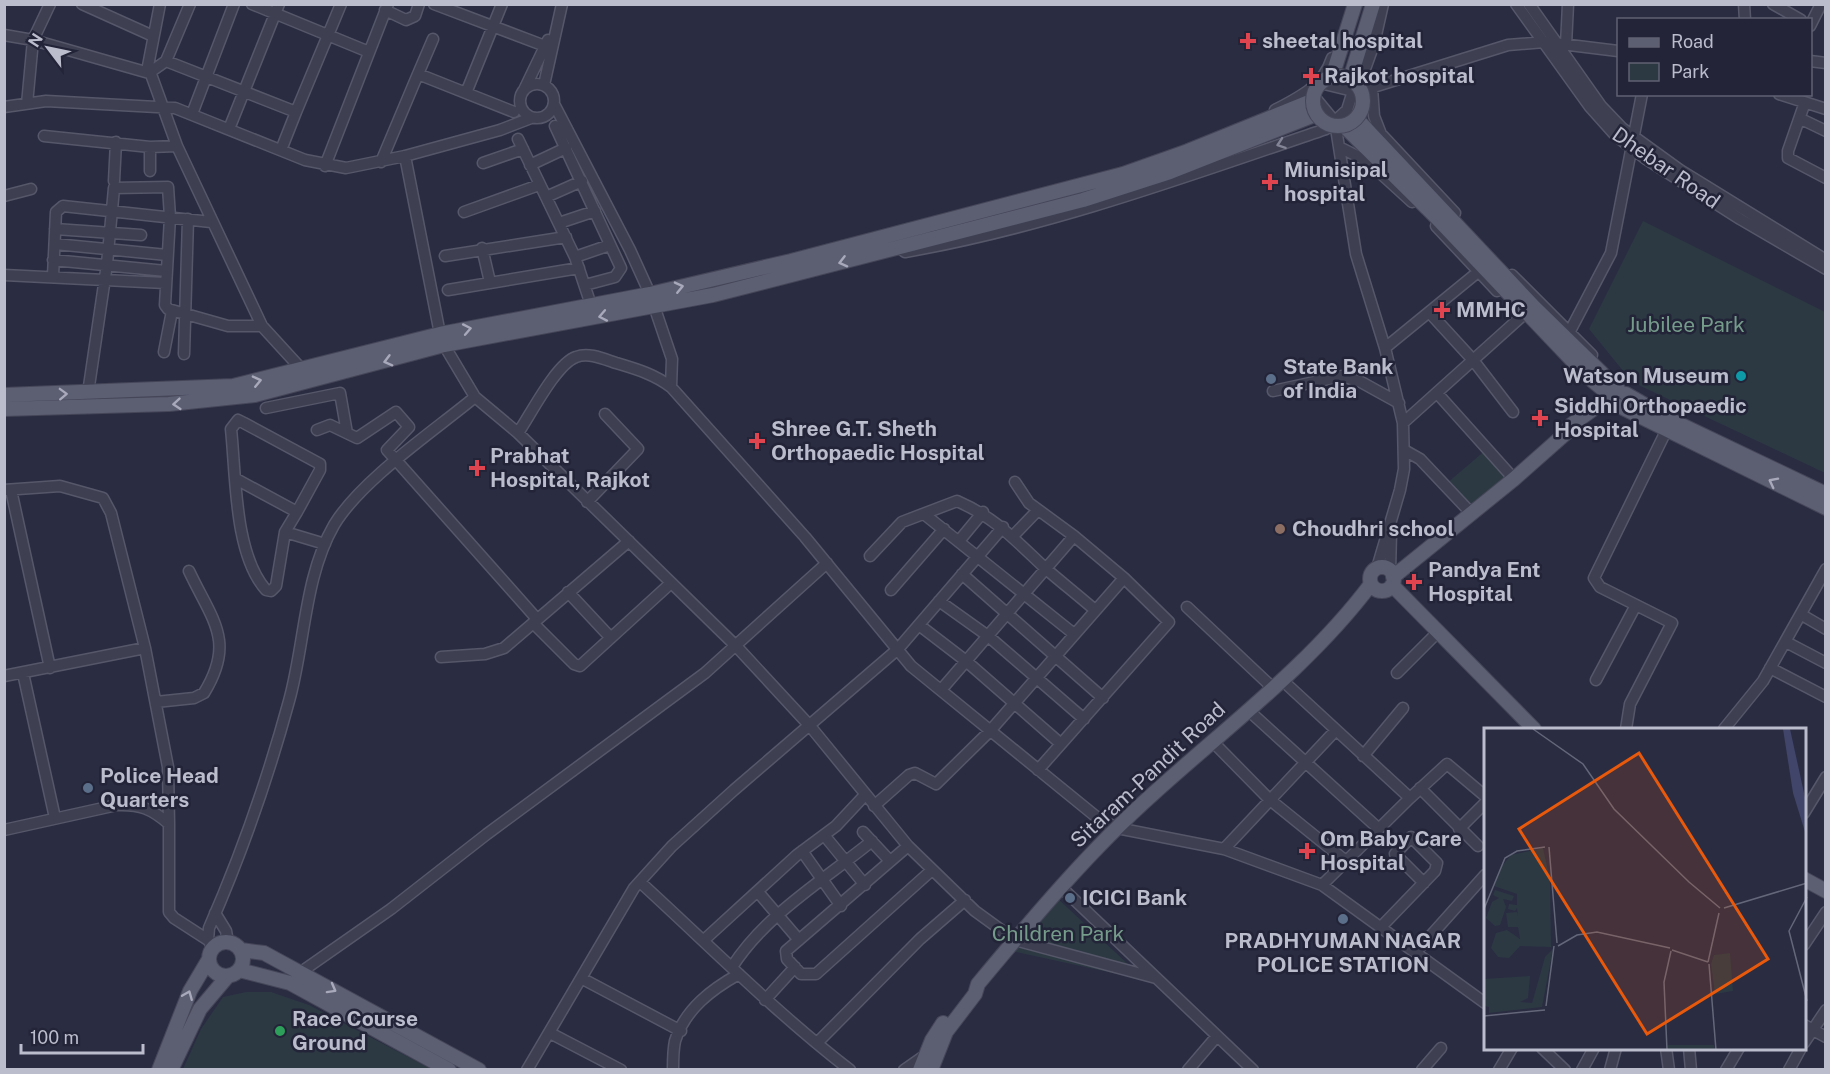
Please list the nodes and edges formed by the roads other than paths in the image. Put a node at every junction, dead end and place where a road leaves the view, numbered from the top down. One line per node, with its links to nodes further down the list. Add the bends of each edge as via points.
1 (50, 4): 31 (street)
2 (160, 4): 29 (street)
3 (190, 4): 37 (street)
4 (234, 4): 40 (street)
5 (252, 4): 22 (street)
6 (341, 4): 28 (street)
7 (418, 4): 21 (street, via 415,16 406,20)
8 (434, 4): 26 (street)
9 (502, 4): 26 (street)
10 (562, 4): 24 (street)
11 (1350, 4): 47 (street, via 1329,66)
12 (1356, 4): 41 (main road)
13 (1373, 4): 43 (main road)
14 (1383, 4): 43 (street, via 1361,80)
15 (1516, 4): 32 (street, Dhebar Road)
16 (1529, 4): 33 (street, Dhebar Road)
17 (1568, 4): 33 (street)
18 (1773, 4): 23 (street)
19 (1821, 4): 25 (street)
20 (85, 5): 29 (street)
21 (387, 7): 36 (street)
22 (277, 9): 28 (street); 46 (street)
23 (1798, 18)
24 (558, 21): 34 (street); 42 (street)
25 (1812, 23)
26 (493, 26): 34 (street); 48 (street)
27 (4, 34): 31 (street)
28 (328, 34): 36 (street); 58 (street)
29 (153, 36): 38 (street)
30 (433, 39): 39 (street)
31 (33, 40): 38 (street); 51 (street)
32 (1545, 42): 33 (street); 44 (street, via 1508,45); 79 (street, Dhebar Road, via 1590,107)
33 (1562, 44): 35 (street); 70 (street, Dhebar Road, via 1601,105)
34 (545, 46): 45 (street)
35 (1617, 51)
36 (369, 52): 84 (street)
37 (166, 61): 38 (street); 40 (street)
38 (149, 73): 55 (street)
39 (418, 74): 48 (street); 81 (street)
40 (207, 76): 46 (street); 59 (street)
41 (1332, 77): 43 (main road, bridge); 47 (main road, bridge)
42 (544, 85): 45 (street); 52 (street, via 553,93)
43 (1352, 85): 44 (street); 47 (street); 62 (main road, bridge, via 1357,84 1363,98); 64 (street, via 1347,110)
44 (1372, 88): 133 (street, via 1374,117 1381,134 1504,267)
45 (524, 90): 57 (street)
46 (245, 91): 58 (street); 66 (street)
47 (1313, 91): 60 (main road, bridge); 64 (street); 126 (main road, one-way to 47, via 1123,174 1188,151)
48 (466, 93): 57 (street)
49 (1642, 96): 70 (street)
50 (1784, 96): 53 (street)
51 (27, 104): 54 (street); 55 (street, via 46,101)
52 (554, 104): 61 (street, via 545,117); 126 (street)
53 (1804, 105): 56 (street); 63 (street)
54 (4, 107)
55 (163, 107): 59 (street); 73 (street)
56 (1826, 109)
57 (517, 110): 61 (street); 67 (street)
58 (296, 112): 78 (street)
59 (192, 114): 66 (street)
60 (1317, 114): 64 (main road, bridge, via 1328,124); 107 (main road, via 1127,187)
61 (531, 118): 67 (street)
62 (1356, 118): 64 (main road, bridge); 140 (main road)
63 (1801, 119): 68 (street); 86 (street, via 1788,158)
64 (1339, 124): 75 (street); 107 (street, one-way to 107, via 1148,189 1028,223 927,248 905,252); 140 (main road)
65 (555, 126): 76 (street)
66 (229, 129): 78 (street)
67 (500, 130): 80 (street)
68 (1826, 131)
69 (44, 136): 72 (street)
70 (1635, 138): 79 (street); 113 (street, Dhebar Road, via 1745,212)
71 (518, 139): 77 (street)
72 (116, 142): 74 (street); 87 (street)
73 (177, 146): 74 (street); 98 (street)
74 (150, 147): 85 (street)
75 (1339, 147): 118 (street, via 1381,173); 135 (street, via 1356,254)
76 (566, 148): 83 (street); 88 (street)
77 (523, 149): 82 (street); 83 (street)
78 (280, 150): 84 (street)
79 (1633, 150): 116 (street, Dhebar Road); 133 (street, via 1611,253)
80 (405, 156): 81 (street); 134 (street)
81 (381, 162): 84 (street, via 346,168)
82 (483, 164)
83 (530, 165): 89 (street)
84 (326, 166)
85 (150, 171)
86 (1826, 178)
87 (114, 181)
88 (582, 181): 92 (street); 94 (street)
89 (539, 184): 92 (street); 95 (street)
90 (31, 189): 91 (street)
91 (4, 196)
92 (546, 197): 99 (street)
93 (111, 210): 96 (street); 96 (street, via 114,188 168,187); 100 (street, via 63,206 56,212); 101 (street)
94 (595, 211): 99 (street); 105 (street)
95 (464, 212)
96 (170, 217): 97 (street); 109 (street, via 163,237)
97 (188, 219): 98 (street); 130 (street)
98 (211, 222): 132 (street)
99 (559, 223): 103 (street)
100 (56, 229): 101 (street); 104 (street)
101 (110, 232): 102 (street); 108 (street)
102 (141, 235)
103 (566, 237): 106 (street); 111 (street)
104 (55, 244): 108 (street); 112 (street)
105 (610, 244): 111 (street); 124 (street, via 621,268 619,273 615,278)
106 (482, 248): 110 (street); 122 (street)
107 (901, 248): 126 (main road, one-way to 126, via 713,295)
108 (108, 249): 109 (street); 114 (street)
109 (167, 255): 117 (street)
110 (446, 256)
111 (575, 256): 115 (street)
112 (53, 260): 114 (street); 120 (street)
113 (1826, 260)
114 (107, 264): 117 (street); 121 (street)
115 (579, 268): 122 (street); 124 (street)
116 (1826, 269)
117 (166, 271): 123 (street)
118 (1478, 272): 129 (street); 131 (street)
119 (4, 275): 120 (street)
120 (53, 276): 121 (street)
121 (104, 282): 123 (street); 145 (street)
122 (490, 282): 125 (street)
123 (165, 283): 128 (street, via 165,305)
124 (585, 285): 127 (street)
125 (448, 290)
126 (652, 300): 127 (main road); 134 (main road, one-way to 134); 143 (street, via 672,359)
127 (591, 305): 134 (main road, one-way to 127)
128 (172, 311): 130 (street); 136 (street)
129 (1430, 313): 135 (street); 138 (street)
130 (186, 314): 132 (street, via 228,326); 137 (street)
131 (1522, 316): 138 (street); 142 (street, via 1589,384)
132 (261, 326): 139 (street)
133 (1570, 331): 142 (street, via 1604,368)
134 (442, 340): 139 (main road); 141 (main road, one-way to 141); 148 (street)
135 (1385, 348): 150 (street)
136 (164, 352)
137 (184, 354)
138 (1473, 360): 146 (street); 153 (street)
139 (302, 369): 141 (street); 145 (main road, one-way to 139, via 233,386)
140 (1591, 371): 142 (main road)
141 (310, 382): 152 (main road, one-way to 152, via 255,395 169,404)
142 (1603, 382): 149 (main road)
143 (671, 387): 159 (street, via 646,372 599,357 574,357 562,366); 185 (street)
144 (1273, 391): 150 (street, via 1342,376)
145 (88, 393): 147 (main road, one-way to 145)
146 (1437, 393): 155 (street); 163 (street)
147 (4, 395)
148 (475, 397): 159 (street); 161 (street)
149 (1616, 398): 156 (main road); 163 (main road, Sitaram-Pandit Road, via 1571,425)
150 (1399, 403): 155 (street)
151 (266, 408): 158 (street, via 340,393)
152 (4, 409)
153 (1513, 412)
154 (605, 414): 168 (street, via 638,448)
155 (1403, 423): 160 (street)
156 (1669, 425): 165 (main road); 169 (main road, one-way to 156); 198 (street, via 1594,578 1600,587)
157 (317, 430): 158 (street, via 330,425)
158 (347, 433): 161 (street, via 357,438 396,412 408,427 387,450)
159 (518, 433): 168 (street)
160 (1404, 450): 174 (street, via 1426,465); 191 (street, via 1400,490 1380,551)
161 (395, 462): 182 (street, via 353,502); 203 (street)
162 (236, 479): 171 (street); 171 (street, via 231,429 238,420 320,464); 177 (street, via 238,519 259,582 266,590 276,586)
163 (1514, 479): 174 (main road, Sitaram-Pandit Road)
164 (1015, 482): 170 (street)
165 (1819, 488): 167 (main road)
166 (8, 490): 212 (street, via 60,486 94,494 107,504); 218 (street)
167 (1826, 494)
168 (587, 502): 180 (street)
169 (1826, 508)
170 (1038, 510): 178 (street); 179 (street)
171 (297, 512): 177 (street)
172 (982, 512): 173 (street, via 957,501); 175 (street); 181 (street)
173 (924, 514): 176 (street); 184 (street, via 902,522)
174 (1472, 514): 191 (main road, Sitaram-Pandit Road)
175 (1003, 526): 178 (street); 183 (street)
176 (944, 530): 181 (street); 194 (street)
177 (285, 532): 182 (street)
178 (1013, 536): 187 (street)
179 (1074, 536): 187 (street); 190 (street)
180 (629, 541): 192 (street); 195 (street)
181 (960, 541): 183 (street)
182 (325, 544): 284 (street, via 290,699)
183 (978, 555): 189 (street); 196 (street)
184 (870, 556)
185 (827, 563): 211 (street); 213 (street)
186 (1826, 568): 193 (street)
187 (1046, 569): 196 (street); 200 (street)
188 (189, 572): 229 (street, via 220,634 218,660 204,693 194,698)
189 (962, 574): 197 (street); 201 (street)
190 (1124, 578): 200 (street); 228 (street, via 1168,622)
191 (1384, 579): 206 (main road); 225 (main road, Sitaram-Pandit Road)
192 (671, 583): 209 (street); 211 (street)
193 (1821, 587): 202 (street)
194 (891, 590)
195 (568, 592): 203 (street); 209 (street)
196 (1025, 593): 201 (street); 207 (street)
197 (939, 601): 204 (street); 208 (street)
198 (1636, 605): 224 (street); 236 (street, via 1672,623 1630,705)
199 (1187, 607): 225 (street)
200 (1095, 610): 207 (street)
201 (1006, 615): 208 (street); 214 (street)
202 (1802, 615): 205 (street); 210 (street)
203 (535, 621): 209 (street, via 580,666); 215 (street, via 496,652)
204 (918, 625): 213 (street); 216 (street)
205 (1826, 629)
206 (1439, 631): 221 (street); 235 (main road)
207 (1074, 634): 214 (street)
208 (988, 636): 216 (street); 223 (street)
209 (610, 637)
210 (1786, 642): 217 (street); 219 (street)
211 (737, 647): 234 (street); 297 (street, via 391,909)
212 (145, 648): 218 (street); 229 (street)
213 (898, 649): 226 (street, via 911,666); 234 (street)
214 (1056, 655): 223 (street); 228 (street)
215 (441, 657)
216 (966, 661): 226 (street); 230 (street)
217 (1826, 663)
218 (50, 668): 220 (street)
219 (1770, 668): 227 (street); 237 (street)
220 (23, 673): 222 (street); 254 (street)
221 (1397, 673)
222 (4, 676)
223 (1035, 679): 230 (street); 233 (street)
224 (1596, 680)
225 (1278, 684): 232 (main road, Sitaram-Pandit Road); 238 (street)
226 (941, 690): 239 (street)
227 (1826, 697)
228 (1103, 698): 233 (street)
229 (156, 702): 255 (street, via 168,767)
230 (1015, 702): 239 (street); 241 (street)
231 (1403, 708): 242 (street)
232 (1248, 710): 240 (main road, Sitaram-Pandit Road); 243 (street)
233 (1084, 719): 241 (street)
234 (810, 726): 247 (street); 274 (street, via 672,846)
235 (1533, 728)
236 (1626, 728)
237 (1725, 728)
238 (1336, 730): 242 (street); 243 (street)
239 (990, 731): 244 (street); 252 (street, via 936,784 915,773 909,775)
240 (1213, 742): 250 (street); 256 (main road, Sitaram-Pandit Road)
241 (1061, 744): 244 (street)
242 (1363, 756): 249 (street)
243 (1304, 763): 250 (street); 257 (street)
244 (1038, 770): 256 (street, via 1099,819)
245 (1826, 777): 253 (street)
246 (1420, 788): 248 (street, via 1447,764); 249 (street); 258 (street)
247 (865, 795): 252 (street); 261 (street)
248 (1484, 795)
249 (1410, 798): 257 (street)
250 (1269, 799): 265 (street); 269 (street)
251 (1484, 804): 258 (street)
252 (874, 806): 263 (street)
253 (1806, 810)
254 (55, 818): 255 (street, via 136,804 149,808); 259 (street)
255 (170, 824): 292 (street, via 169,912)
256 (1117, 828): 265 (street); 278 (main road, Sitaram-Pandit Road)
257 (1379, 829): 269 (street)
258 (1459, 829): 264 (street)
259 (4, 830)
260 (863, 832): 262 (street)
261 (824, 835): 266 (street); 268 (street)
262 (872, 841): 267 (street); 268 (street)
263 (908, 846): 267 (street); 270 (street)
264 (1478, 846)
265 (1224, 849): 277 (street)
266 (802, 851): 272 (street); 280 (street)
267 (890, 861): 276 (street)
268 (846, 862): 272 (street); 276 (street)
269 (1347, 862): 277 (street)
270 (932, 870): 281 (street); 295 (street, via 816,974 801,974)
271 (1484, 876): 294 (street)
272 (821, 877): 282 (street); 285 (street)
273 (1806, 880): 279 (main road)
274 (640, 882): 287 (street); 299 (street)
275 (1424, 883): 286 (street)
276 (866, 885): 282 (street)
277 (1322, 885): 286 (street)
278 (1062, 888): 289 (main road, Sitaram-Pandit Road); 300 (street)
279 (1826, 891)
280 (758, 892): 285 (street); 287 (street)
281 (965, 900): 289 (street); 310 (street, via 920,939)
282 (841, 906): 288 (street)
283 (1826, 912): 291 (street)
284 (215, 913): 290 (street); 292 (street, via 209,928)
285 (779, 916): 288 (street); 296 (street, via 748,942)
286 (1381, 927): 294 (street)
287 (704, 940): 296 (street)
288 (799, 940): 295 (street, via 786,951 787,959)
289 (1015, 940): 300 (street); 301 (main road, Sitaram-Pandit Road)
290 (228, 942): 292 (main road); 293 (main road)
291 (1806, 942)
292 (210, 949): 298 (main road, via 212,970); 321 (main road, one-way to 292)
293 (241, 950): 297 (main road, via 264,953); 298 (main road, via 243,960)
294 (1416, 952): 303 (street)
295 (795, 967): 302 (street)
296 (736, 971): 302 (street); 306 (street, via 703,996)
297 (301, 972): 324 (main road, one-way to 324)
298 (233, 973): 322 (main road, via 200,1009); 323 (main road, via 290,983)
299 (581, 978): 306 (street); 307 (street)
300 (1156, 978): 308 (street)
301 (978, 984): 320 (main road, via 969,989 943,1022); 330 (main road, Sitaram-Pandit Road, via 975,994 946,1032)
302 (765, 1000): 310 (street)
303 (1484, 1002)
304 (1826, 1010): 305 (street)
305 (1809, 1027): 309 (street)
306 (681, 1031): 327 (street, via 675,1041)
307 (550, 1033): 325 (street); 326 (street)
308 (1217, 1036): 331 (street); 332 (street)
309 (1826, 1037)
310 (817, 1043): 328 (street)
311 (1441, 1048): 333 (street)
312 (1511, 1050): 334 (street)
313 (1544, 1050): 335 (street)
314 (1593, 1050): 336 (street)
315 (1615, 1050): 337 (street)
316 (1666, 1050): 338 (street)
317 (1689, 1050): 339 (street)
318 (1738, 1050): 340 (street)
319 (1800, 1050): 341 (street)
320 (922, 1063): 329 (street)
321 (159, 1070)
322 (171, 1070)
323 (449, 1070)
324 (479, 1070)
325 (527, 1070)
326 (621, 1070)
327 (672, 1070)
328 (850, 1070)
329 (904, 1070)
330 (931, 1070)
331 (1188, 1070)
332 (1253, 1070)
333 (1422, 1070)
334 (1499, 1070)
335 (1565, 1070)
336 (1582, 1070)
337 (1610, 1070)
338 (1669, 1070)
339 (1691, 1070)
340 (1726, 1070)
341 (1789, 1070)

